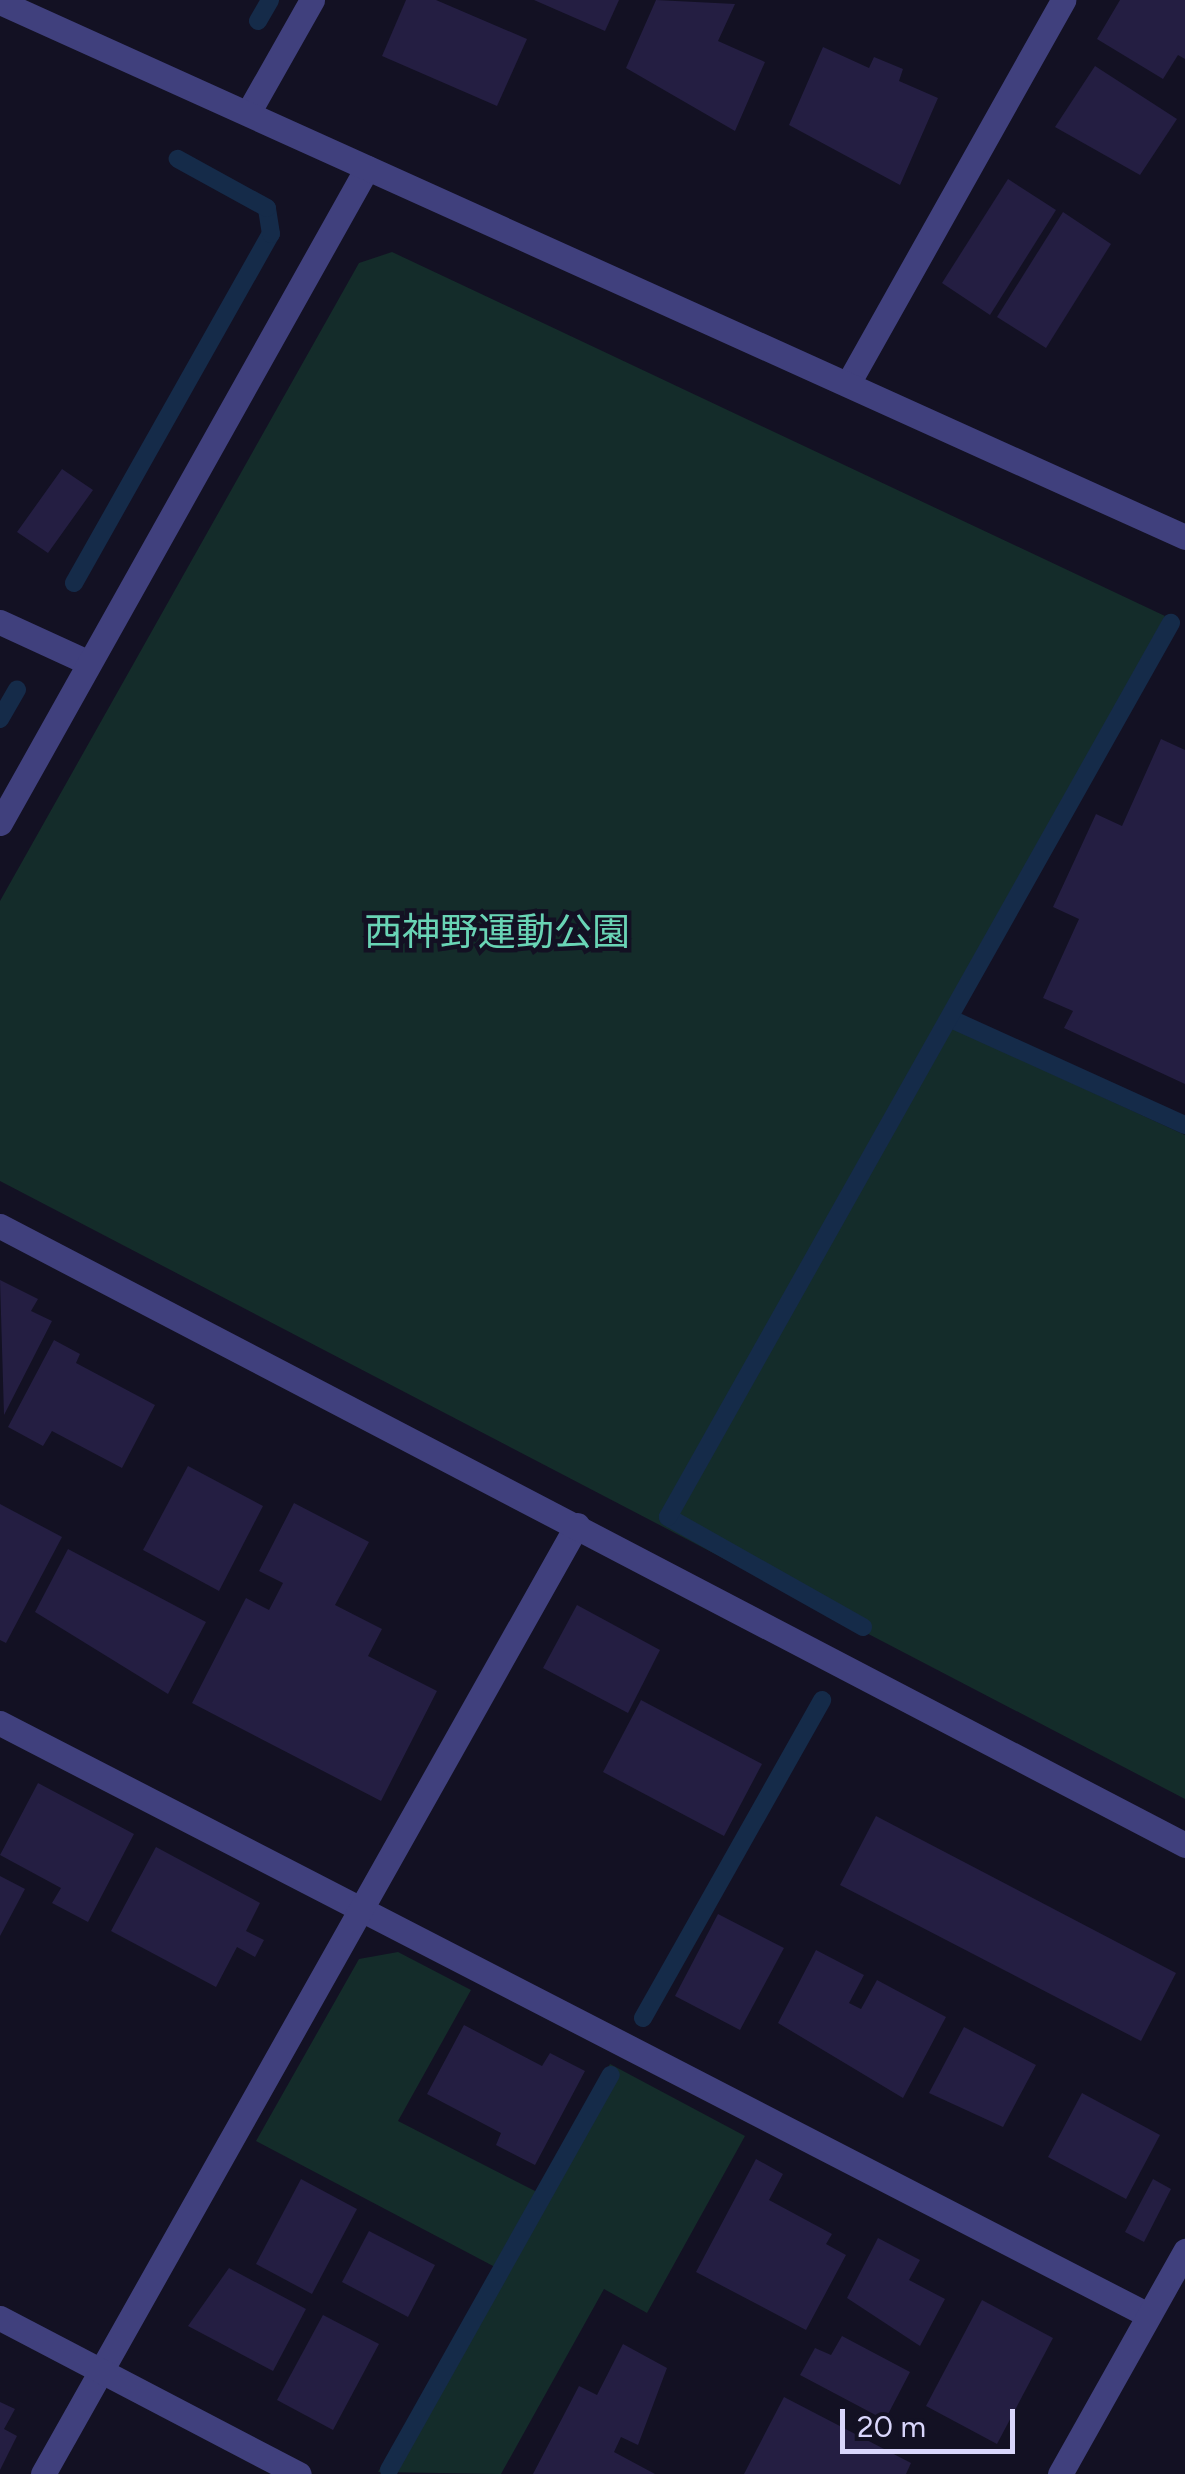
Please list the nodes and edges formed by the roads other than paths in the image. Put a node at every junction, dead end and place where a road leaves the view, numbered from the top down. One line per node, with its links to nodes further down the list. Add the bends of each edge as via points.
1 (312, 0): 4 (street)
2 (1062, 0): 6 (street)
3 (0, 2): 4 (street)
4 (248, 113): 5 (street)
5 (367, 168): 6 (street); 9 (street)
6 (850, 380): 7 (street)
7 (1185, 537)
8 (0, 622): 9 (street)
9 (89, 663): 10 (street)
10 (0, 823)
11 (0, 1226): 12 (street)
12 (577, 1525): 14 (street); 15 (street)
13 (0, 1723): 15 (street)
14 (1185, 1845)
15 (361, 1907): 17 (street); 19 (street)
16 (1185, 2251): 17 (street)
17 (1148, 2315): 22 (street)
18 (0, 2318): 19 (street)
19 (101, 2371): 20 (street); 21 (street)
20 (43, 2474)
21 (299, 2474)
22 (1060, 2474)

